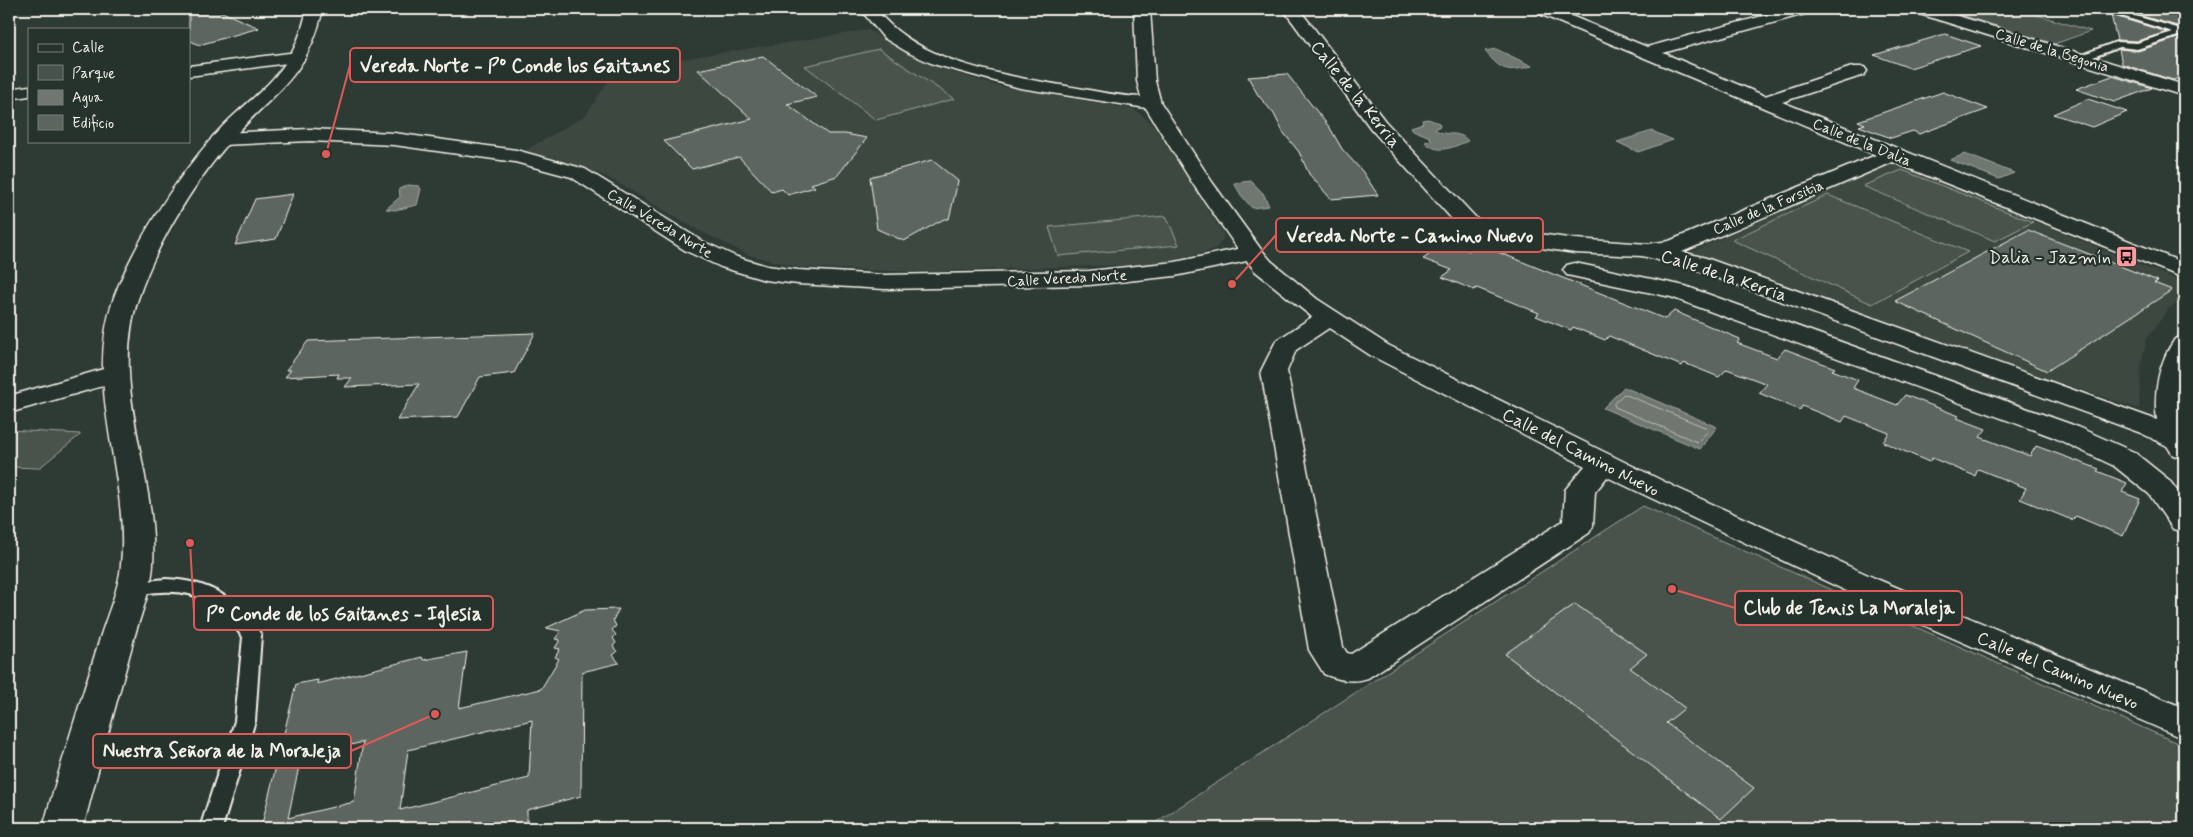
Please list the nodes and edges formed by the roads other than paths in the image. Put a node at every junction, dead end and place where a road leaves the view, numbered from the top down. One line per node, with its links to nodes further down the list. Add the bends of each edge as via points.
1 (315, 9): 10 (street)
2 (868, 9): 17 (street, via 893,37 933,58 998,78 1122,102)
3 (1142, 9): 17 (street, Calle del Camino Nuevo)
4 (1291, 9): 21 (street, Calle de la Kerria, via 1378,124 1470,225 1517,238)
5 (1541, 9): 9 (street, Calle de la Dalia)
6 (1806, 9): 9 (street)
7 (1920, 9): 11 (street, Calle de la Begonia)
8 (2103, 9): 11 (lane, via 2182,32 2137,46 2119,44)
9 (1645, 53): 18 (street, Calle de la Dalia)
10 (297, 57): 12 (street); 19 (street, via 276,85)
11 (2079, 58): 15 (street, Calle de la Begonia)
12 (190, 71)
13 (1858, 71): 18 (street)
14 (28, 91): 16 (street)
15 (2184, 91)
16 (9, 94)
17 (1150, 99): 22 (street, Calle del Camino Nuevo, via 1203,184)
18 (1764, 102): 20 (street, Calle de la Dalia)
19 (221, 139): 22 (street, Calle Vereda Norte, via 310,135 394,139 516,156 578,174 694,246 729,262 765,273 798,278 901,282 1122,276); 30 (street, via 177,202 138,269 115,342)
20 (1893, 155): 21 (street, Calle de la Forsitia, via 1673,248); 24 (street, Calle de la Dalia)
21 (1642, 250): 25 (street, Calle de la Kerria, via 1698,264)
22 (1252, 253): 27 (street, Calle del Camino Nuevo, via 1280,281)
23 (1575, 270): 26 (street)
24 (2184, 271)
25 (1729, 281): 26 (street); 28 (street); 32 (street, Calle de la Kerria, via 2151,427)
26 (1662, 287): 28 (street)
27 (1329, 317): 33 (street, Calle del Camino Nuevo, via 1379,350); 33 (street, via 1285,346 1274,371 1326,650 1336,665 1356,668 1578,526 1580,490)
28 (1759, 320): 34 (street, via 2063,431 2124,459 2159,487)
29 (2184, 344): 32 (street, via 2173,370 2169,410)
30 (114, 374): 31 (street); 35 (street, via 138,522 138,558)
31 (9, 405)
32 (2181, 445)
33 (1602, 464): 36 (street, Calle del Camino Nuevo, via 1868,588)
34 (2184, 522)
35 (132, 588): 37 (street); 38 (lane, via 160,584 203,591 220,600 252,635 245,721)
36 (2184, 724)
37 (63, 828)
38 (211, 828)

